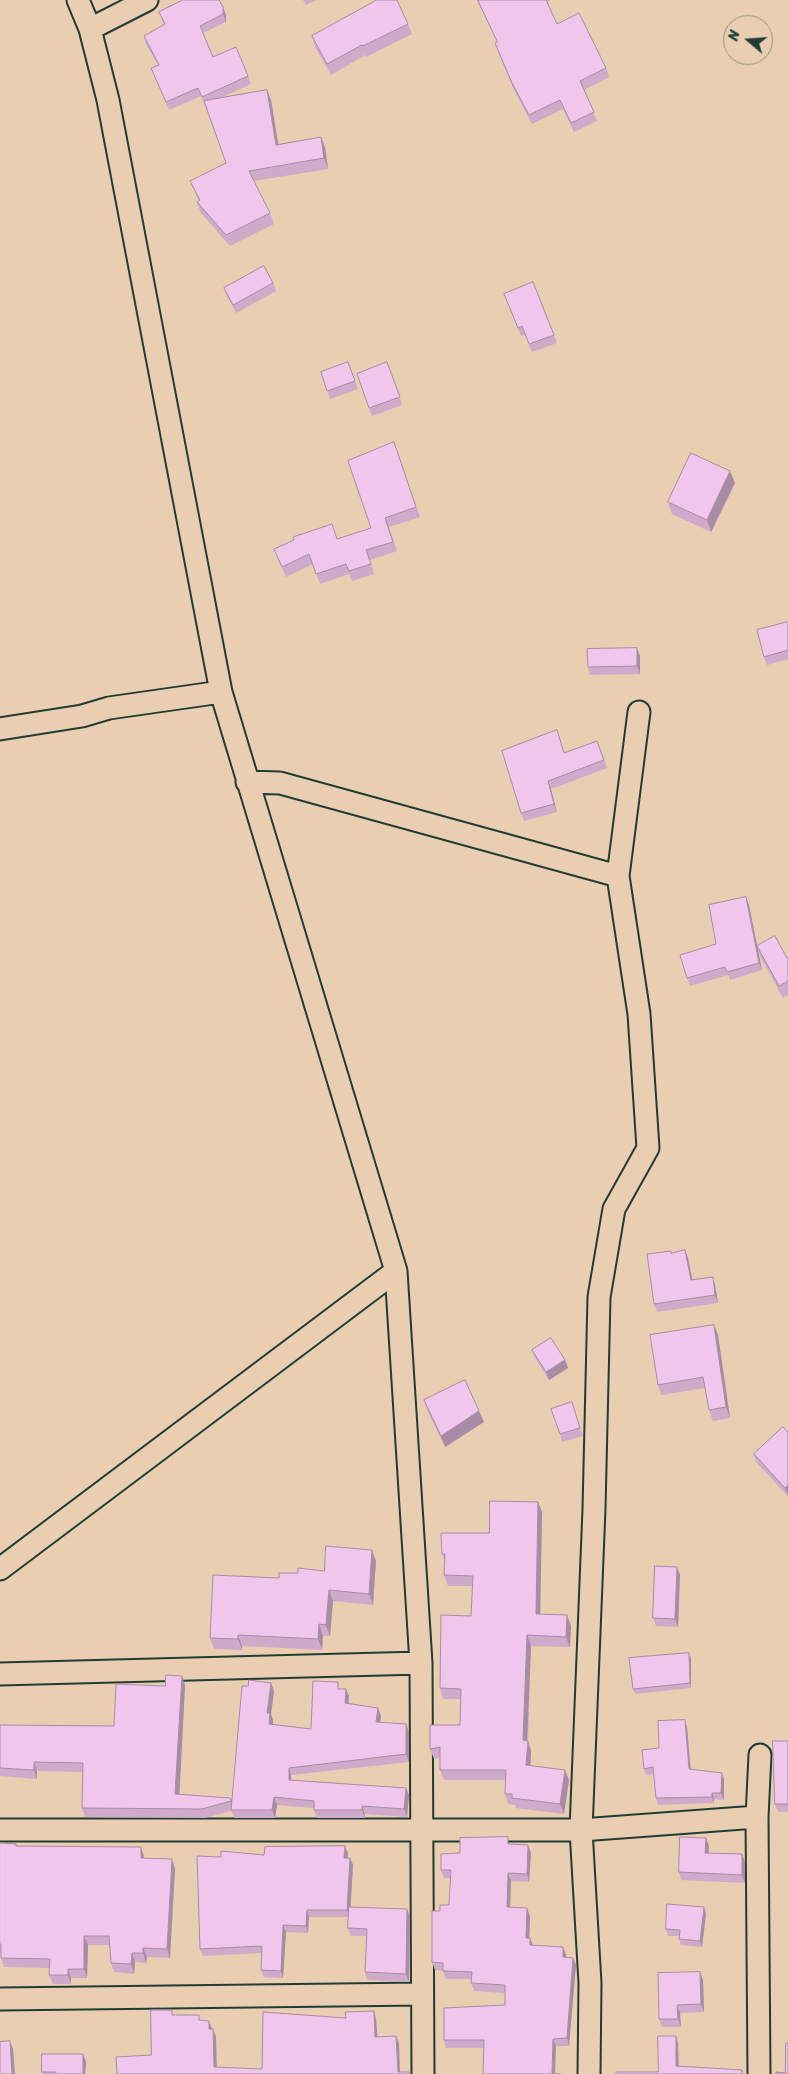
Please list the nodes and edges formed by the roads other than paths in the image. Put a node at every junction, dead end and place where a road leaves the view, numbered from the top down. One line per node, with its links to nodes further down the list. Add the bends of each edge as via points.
1 (78, 0): 3 (street)
2 (147, 0): 3 (street)
3 (90, 29): 4 (street, via 108,100)
4 (220, 692): 6 (street, via 109,708 82,716); 7 (street)
5 (640, 712): 8 (street)
6 (0, 729)
7 (248, 782): 8 (street, via 280,783); 9 (street)
8 (618, 876): 16 (street, via 639,1014 648,1148 614,1210 599,1298)
9 (396, 1271): 10 (street); 11 (street)
10 (0, 1569)
11 (422, 1663): 12 (street); 17 (street)
12 (0, 1674)
13 (760, 1754): 14 (street)
14 (757, 1817): 16 (street); 22 (street)
15 (0, 1830): 17 (street)
16 (581, 1830): 17 (street); 21 (street, via 590,1983)
17 (422, 1832): 18 (street)
18 (422, 1994): 19 (street); 20 (street)
19 (0, 1999)
20 (423, 2074)
21 (589, 2074)
22 (759, 2074)

